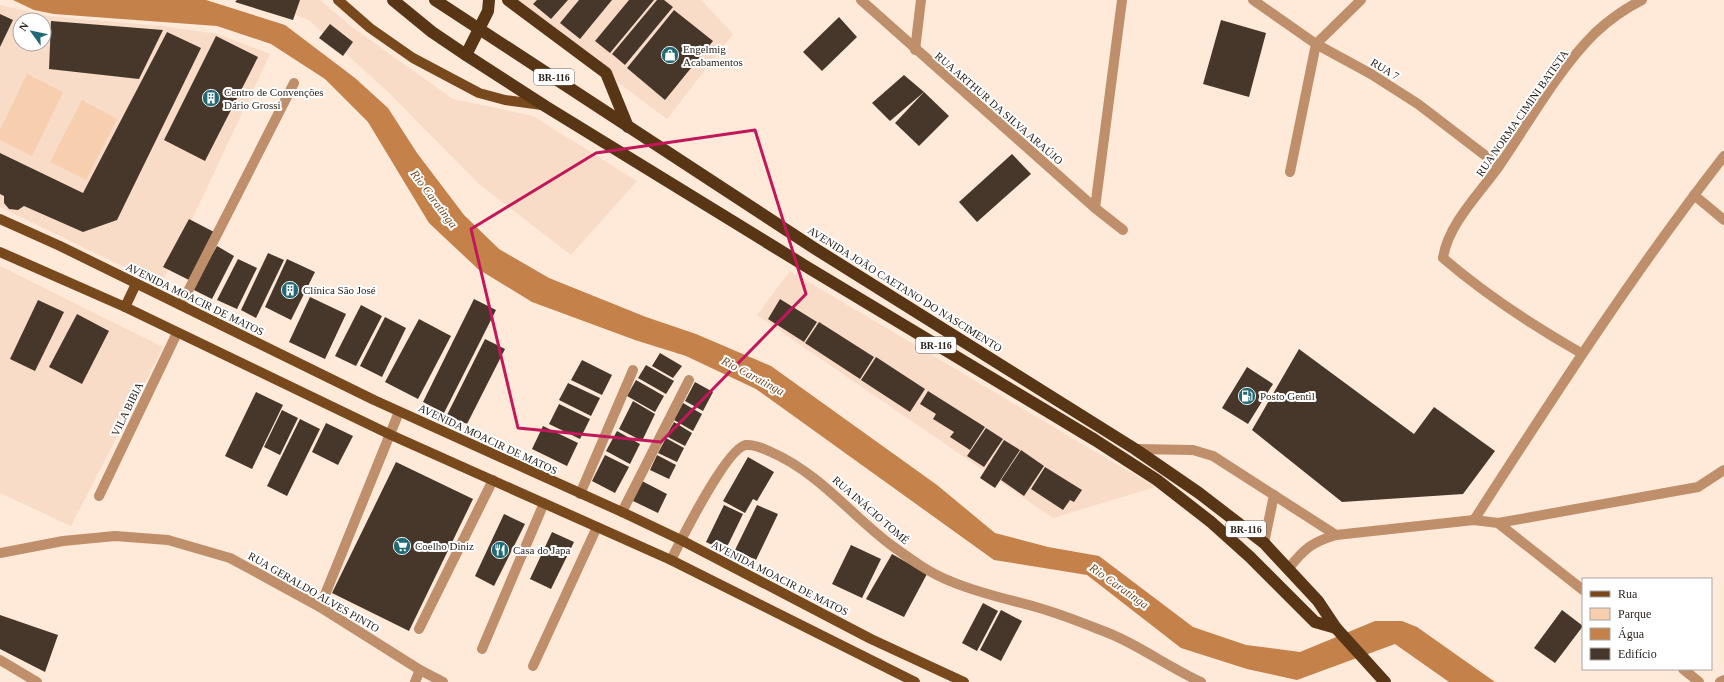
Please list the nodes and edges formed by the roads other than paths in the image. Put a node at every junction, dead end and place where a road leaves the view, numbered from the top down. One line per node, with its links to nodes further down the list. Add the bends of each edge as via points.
1 (338, 0): 17 (main road, via 370,28 413,58 479,92 505,100)
2 (393, 0): 15 (highway, BR-116, via 432,32)
3 (435, 0): 12 (highway, AVENIDA JOÃO CAETANO DO NASCIMENTO / BR-116)
4 (489, 0): 12 (highway, via 488,11)
5 (508, 0): 18 (highway, via 606,73)
6 (861, 0): 14 (street, RUA ARTHUR DA SILVA ARAÚJO)
7 (921, 0): 14 (street)
8 (1122, 0): 23 (street)
9 (1253, 0): 13 (street, RUA 7)
10 (1361, 0): 13 (street)
11 (1642, 0): 20 (street, RUA NORMA CIMINI BATISTA, via 1630,6 1591,38 1562,72)
12 (480, 28): 15 (highway); 18 (highway, AVENIDA JOÃO CAETANO DO NASCIMENTO / BR-116)
13 (1316, 44): 20 (street, RUA 7, via 1371,74 1418,104); 21 (street)
14 (915, 50): 23 (street, RUA ARTHUR DA SILVA ARAÚJO)
15 (466, 55): 17 (highway, BR-116)
16 (294, 83): 29 (street)
17 (545, 106): 56 (highway, BR-116, via 1157,480 1211,522 1315,622)
18 (628, 127): 37 (highway, AVENIDA JOÃO CAETANO DO NASCIMENTO / BR-116, via 814,248)
19 (1724, 156): 22 (street)
20 (1499, 166): 32 (street, RUA NORMA CIMINI BATISTA, via 1451,232 1443,258 1507,309)
21 (1290, 172)
22 (1694, 195): 25 (street); 32 (street)
23 (1095, 208): 26 (street, RUA ARTHUR DA SILVA ARAÚJO)
24 (0, 219): 28 (main road, AVENIDA MOACIR DE MATOS)
25 (1724, 220)
26 (1123, 230)
27 (0, 252): 30 (main road)
28 (136, 284): 29 (main road, AVENIDA MOACIR DE MATOS); 30 (main road)
29 (181, 306): 35 (main road, AVENIDA MOACIR DE MATOS)
30 (125, 307): 31 (main road)
31 (177, 333): 36 (main road); 42 (street, VILA BIBIA)
32 (1581, 353): 45 (street)
33 (633, 370): 40 (street)
34 (689, 380): 44 (street)
35 (399, 412): 36 (street); 40 (main road, AVENIDA MOACIR DE MATOS)
36 (391, 435): 39 (main road); 55 (street)
37 (1135, 449): 41 (street, via 1201,452 1224,462); 50 (highway, AVENIDA JOÃO CAETANO DO NASCIMENTO / BR-116, via 1199,493)
38 (1724, 470): 46 (street, via 1698,487)
39 (493, 480): 43 (main road); 57 (street)
40 (580, 494): 44 (main road, AVENIDA MOACIR DE MATOS)
41 (1274, 495): 48 (street); 50 (street)
42 (99, 496)
43 (544, 503): 47 (main road); 58 (street)
44 (622, 512): 49 (main road, AVENIDA MOACIR DE MATOS)
45 (1474, 520): 46 (street); 48 (street)
46 (1498, 522): 54 (street)
47 (597, 527): 52 (main road); 60 (street)
48 (1336, 535): 53 (street, via 1307,547)
49 (681, 540): 52 (street, RUA INÁCIO TOMÉ); 68 (main road, AVENIDA MOACIR DE MATOS, via 871,639); 69 (street, RUA INÁCIO TOMÉ, via 723,467 736,450 745,445 759,447 788,460 815,478 890,544 948,581 1099,629)
50 (1264, 543): 53 (highway, AVENIDA JOÃO CAETANO DO NASCIMENTO / BR-116)
51 (0, 553): 55 (street, RUA GERALDO ALVES PINTO, via 62,541 115,536 168,540 230,558)
52 (671, 560): 67 (main road)
53 (1289, 568): 56 (highway, AVENIDA JOÃO CAETANO DO NASCIMENTO / BR-116, via 1318,601)
54 (1582, 589)
55 (320, 607): 61 (street, RUA GERALDO ALVES PINTO)
56 (1336, 628): 70 (highway, AVENIDA JOÃO CAETANO DO NASCIMENTO / BR-116)
57 (419, 629)
58 (482, 649)
59 (0, 660): 64 (street)
60 (533, 666)
61 (420, 670): 65 (street); 66 (street, RUA GERALDO ALVES PINTO)
62 (1684, 670): 71 (street)
63 (1724, 680): 72 (street)
64 (37, 682)
65 (415, 682)
66 (443, 682)
67 (915, 682)
68 (964, 682)
69 (1201, 682)
70 (1385, 682)
71 (1700, 682)
72 (1720, 682)

